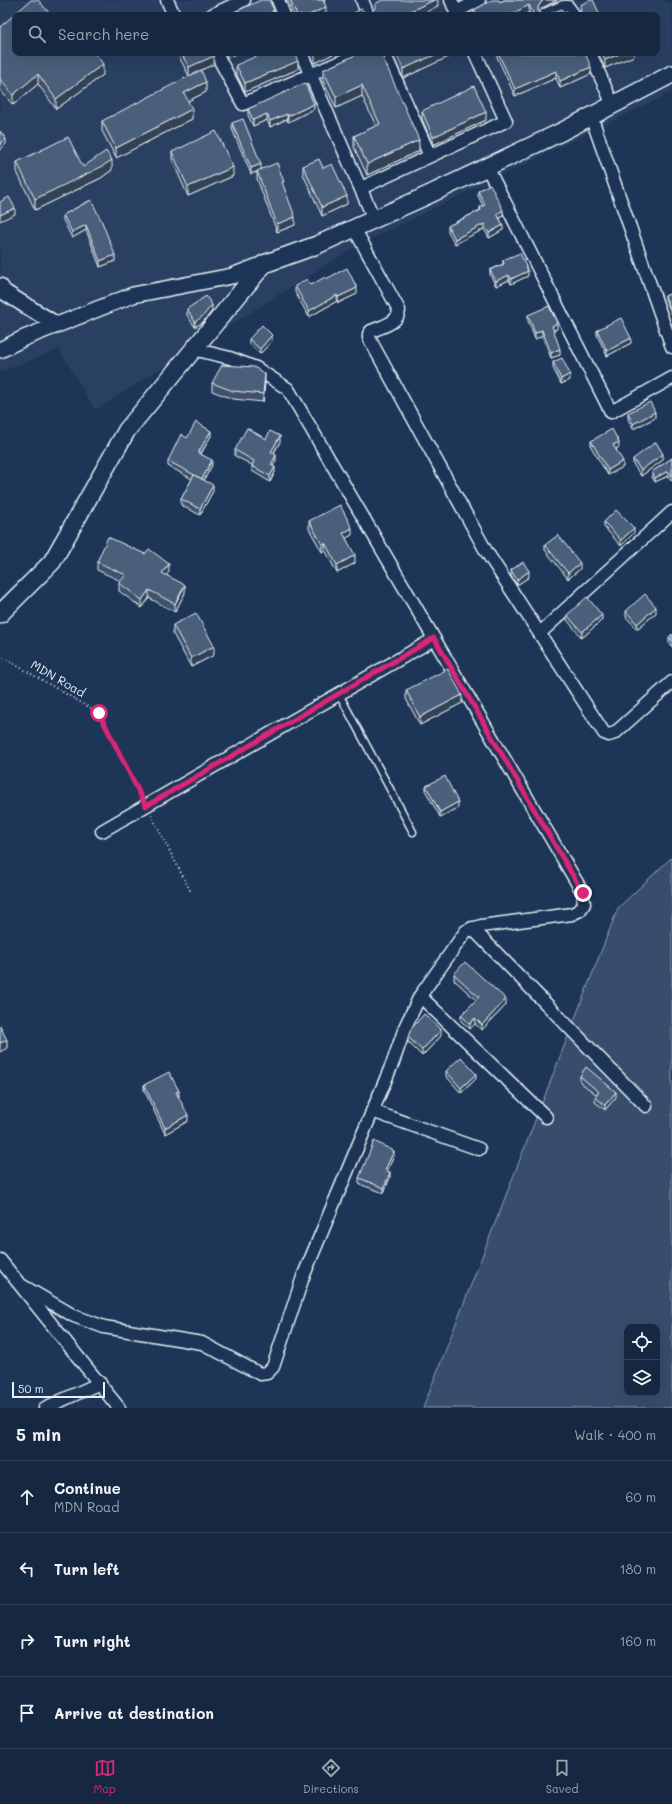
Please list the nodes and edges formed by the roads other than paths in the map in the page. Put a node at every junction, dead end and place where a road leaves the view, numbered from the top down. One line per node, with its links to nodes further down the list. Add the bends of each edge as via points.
1 (167, 0): 7 (street)
2 (244, 0): 8 (street)
3 (278, 0): 9 (street)
4 (362, 0): 10 (street)
5 (451, 0): 11 (street)
6 (479, 0): 12 (street)
7 (173, 12)
8 (218, 12)
9 (283, 12)
10 (367, 12)
11 (454, 12)
12 (458, 12)
13 (552, 12): 14 (street, via 568,7)
14 (572, 12)
15 (218, 56): 22 (street, via 243,104)
16 (302, 56): 22 (street)
17 (354, 56): 22 (street)
18 (385, 56): 25 (street)
19 (476, 56): 25 (street, via 506,121)
20 (591, 56): 23 (street)
21 (672, 74): 23 (main road)
22 (311, 75): 27 (street)
23 (613, 105): 24 (main road)
24 (591, 116): 26 (main road); 33 (street)
25 (430, 156): 27 (street)
26 (487, 167): 28 (main road); 36 (street, via 611,412)
27 (361, 188): 28 (street)
28 (374, 219): 29 (main road)
29 (354, 228): 30 (main road, via 317,245); 39 (street, via 399,315 396,320 371,331 369,338 486,551)
30 (264, 264): 32 (street, via 232,276 133,296); 34 (main road)
31 (0, 286): 32 (street, via 4,292)
32 (57, 325): 35 (street)
33 (672, 347)
34 (193, 349): 38 (main road, via 126,430 52,562); 40 (street, via 230,358 256,368 288,389)
35 (0, 350)
36 (672, 378)
37 (672, 512): 39 (street)
38 (0, 614)
39 (540, 633): 41 (street, via 604,733 609,735 616,733)
40 (434, 638): 42 (street); 45 (street, via 584,898 580,910 572,914)
41 (672, 682)
42 (339, 694): 43 (street); 44 (lane)
43 (102, 831)
44 (413, 832)
45 (472, 928): 46 (street, via 462,935); 47 (street)
46 (420, 996): 48 (street); 49 (street)
47 (646, 1106)
48 (372, 1111): 50 (street); 52 (street, via 303,1277 273,1367 267,1373 260,1374 202,1343 104,1327 74,1316)
49 (546, 1117)
50 (479, 1150)
51 (0, 1260): 52 (street)
52 (21, 1285): 53 (street)
53 (100, 1383): 54 (street); 55 (street)
54 (45, 1408)
55 (119, 1408)

